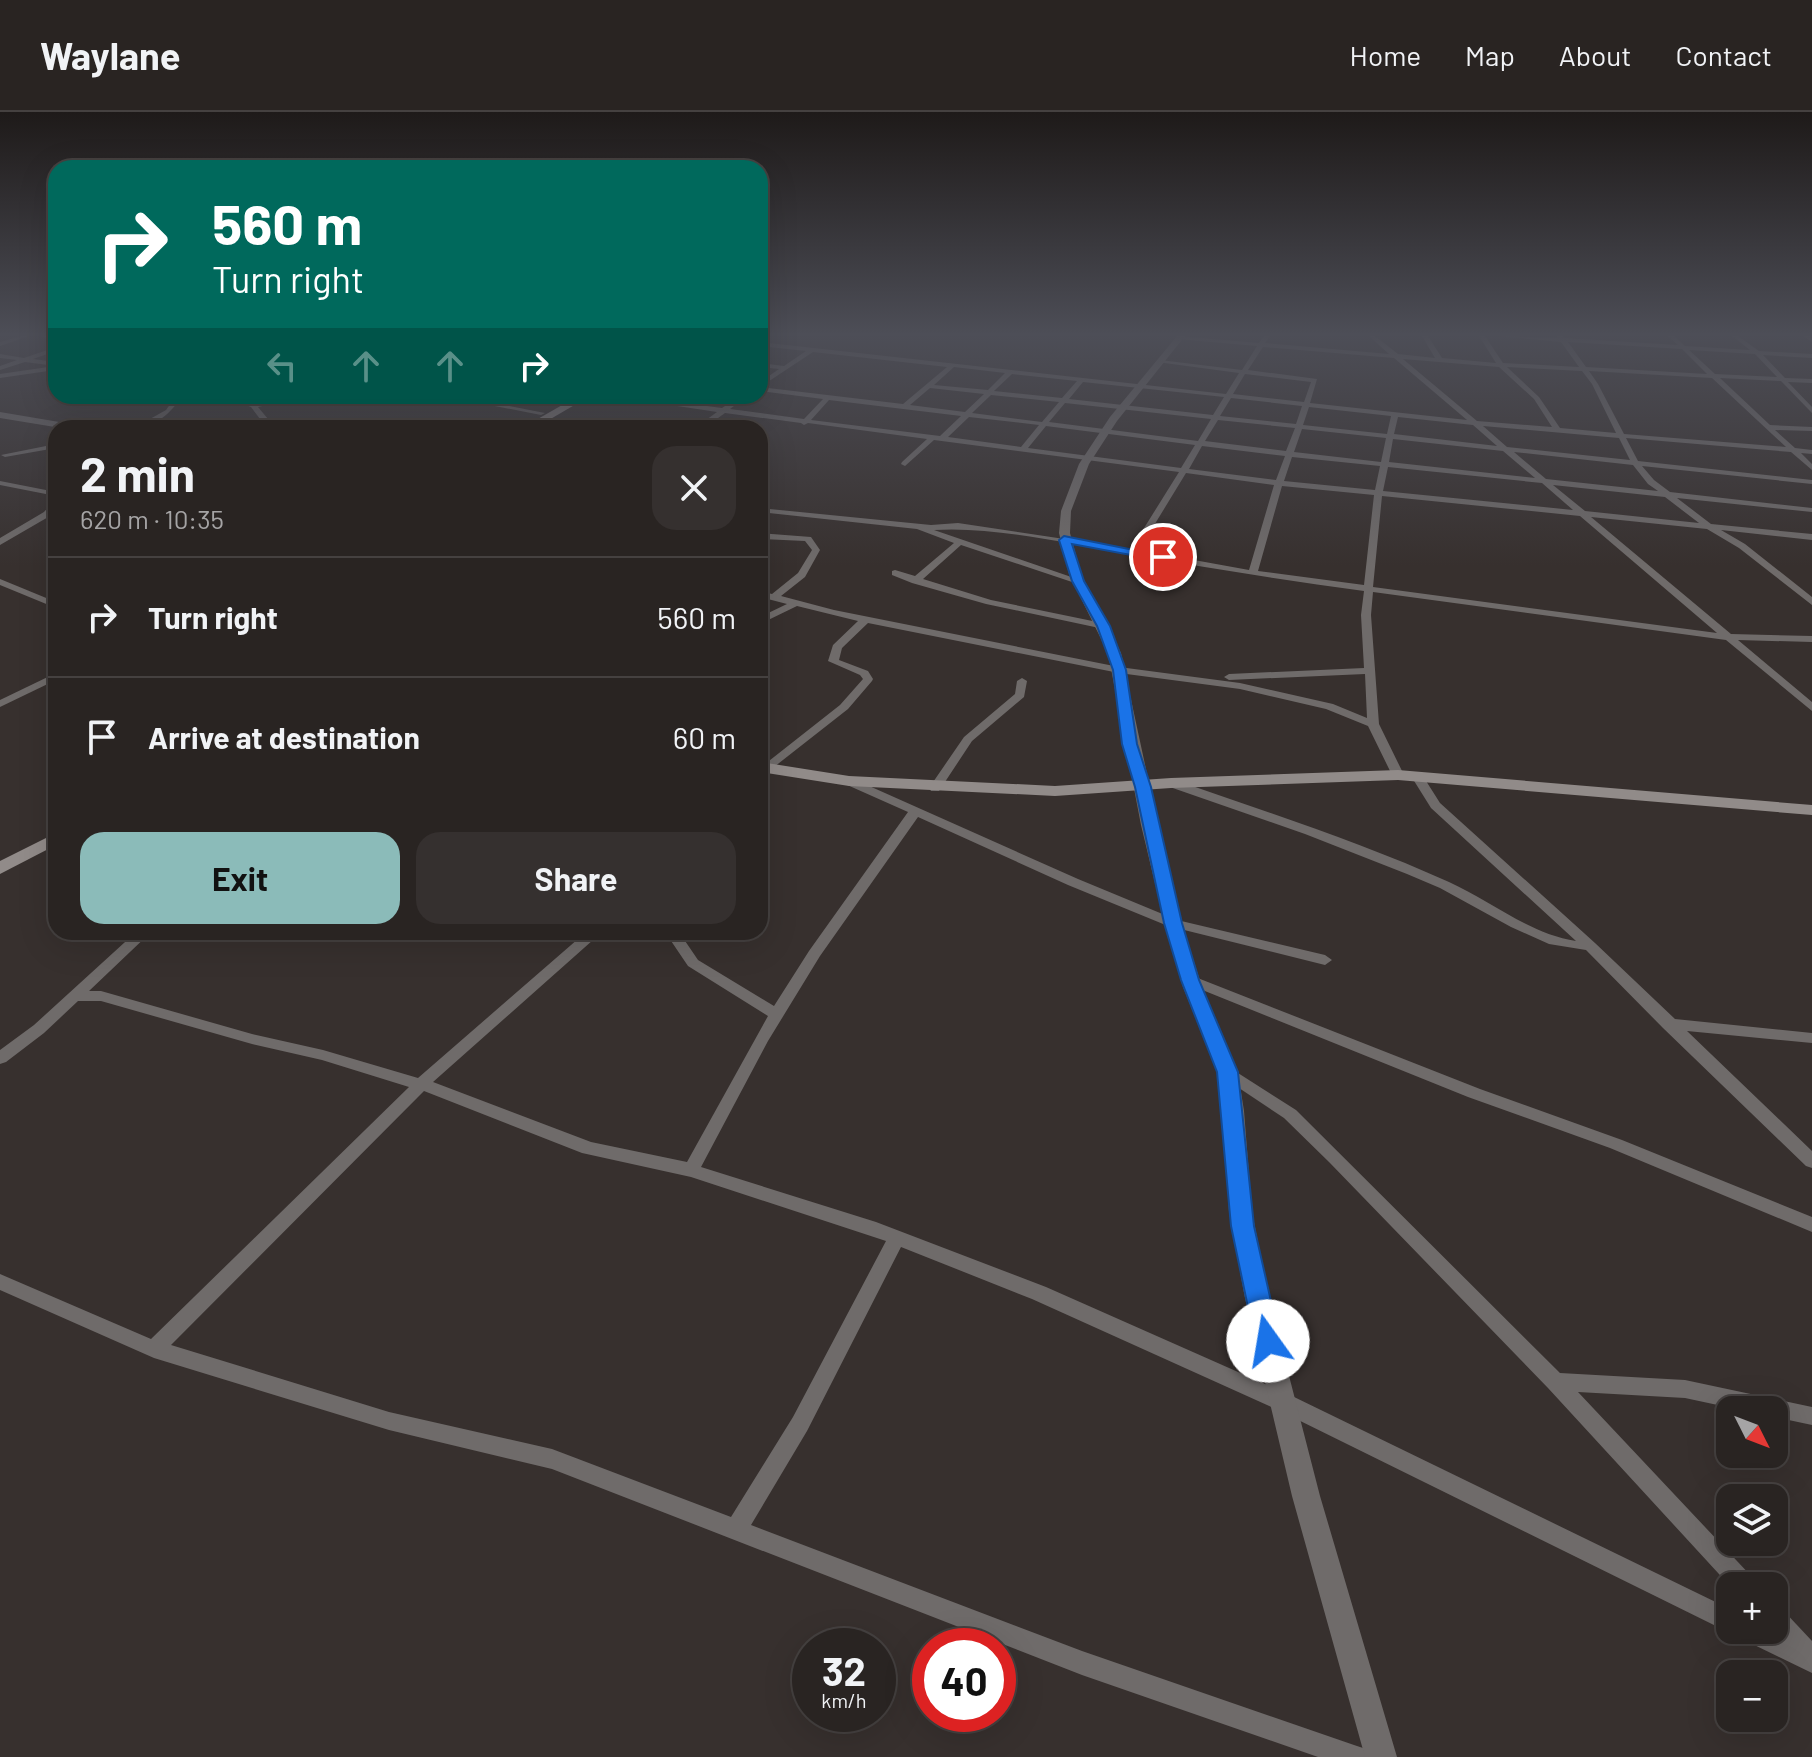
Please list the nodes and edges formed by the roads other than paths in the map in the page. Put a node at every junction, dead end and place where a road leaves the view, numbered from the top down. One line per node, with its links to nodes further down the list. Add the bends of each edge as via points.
1 (541, 413): 20 (main road)
2 (728, 413): 22 (street)
3 (813, 413): 22 (street)
4 (947, 413): 18 (street)
5 (970, 413): 18 (street)
6 (1053, 413): 24 (street)
7 (1120, 413): 28 (street)
8 (1168, 413): 19 (street)
9 (1218, 413): 19 (street)
10 (1305, 413): 26 (street)
11 (1383, 413): 16 (street)
12 (1462, 413): 23 (street)
13 (1546, 413): 29 (street)
14 (1610, 413): 30 (street)
15 (1752, 413): 25 (street)
16 (1395, 414): 23 (street); 32 (street)
17 (0, 415): 21 (street)
18 (967, 416): 24 (street); 31 (street)
19 (1216, 418): 26 (street); 33 (street)
20 (528, 420)
21 (48, 423)
22 (804, 423): 31 (street)
23 (1475, 423): 29 (street); 35 (street)
24 (1041, 424): 28 (street); 36 (street)
25 (1765, 426): 27 (street); 37 (street)
26 (1299, 427): 32 (street); 39 (street)
27 (1812, 429)
28 (1107, 431): 33 (street); 41 (street)
29 (1558, 431): 30 (street)
30 (1624, 437): 37 (street); 42 (street)
31 (937, 438): 36 (street); 43 (street)
32 (1392, 438): 35 (street); 44 (street)
33 (1202, 442): 39 (street); 46 (street)
34 (48, 447): 40 (street)
35 (1502, 449): 42 (street); 50 (street)
36 (1022, 450): 41 (street)
37 (1795, 451): 38 (street); 45 (street)
38 (1812, 452)
39 (1289, 454): 44 (street); 49 (street)
40 (5, 455)
41 (1088, 457): 46 (street); 62 (street, via 1066,511)
42 (1635, 462): 47 (street); 53 (street, via 1651,482)
43 (905, 464)
44 (1384, 464): 50 (street); 52 (street)
45 (1812, 468)
46 (1186, 471): 49 (street); 65 (street)
47 (1812, 482)
48 (0, 483): 51 (street)
49 (1279, 483): 52 (street); 67 (street)
50 (1542, 483): 53 (street); 57 (street)
51 (48, 492)
52 (1378, 494): 57 (street); 71 (street)
53 (1674, 497): 54 (street); 59 (street)
54 (1812, 510)
55 (768, 511): 58 (street)
56 (48, 513): 63 (street)
57 (1584, 516): 59 (street); 80 (street)
58 (914, 525): 62 (street); 64 (street)
59 (1711, 528): 61 (street); 76 (street)
60 (768, 536): 73 (street, via 808,539 816,550 802,575)
61 (1812, 537)
62 (1064, 540): 65 (street); 69 (street)
63 (0, 542)
64 (960, 542): 68 (street); 69 (street)
65 (1133, 552): 67 (street)
66 (895, 573): 68 (street)
67 (1253, 573): 71 (street)
68 (915, 581): 79 (street)
69 (1078, 581): 79 (street)
70 (0, 582): 74 (street)
71 (1369, 588): 80 (street); 83 (street)
72 (768, 596): 73 (street)
73 (773, 598): 75 (street)
74 (48, 602)
75 (798, 602): 77 (street); 78 (street)
76 (1812, 602)
77 (768, 617)
78 (866, 619): 82 (street); 90 (street, via 837,647 833,661 868,679 844,707)
79 (1104, 626): 82 (street)
80 (1724, 637): 81 (street); 88 (street)
81 (1812, 639)
82 (1119, 670): 86 (street); 96 (street, via 1130,744)
83 (1368, 671): 86 (street); 89 (street)
84 (48, 680): 87 (street)
85 (1022, 681): 97 (street, via 1020,695 968,739)
86 (1207, 681): 89 (street, via 1329,706)
87 (0, 704)
88 (1812, 708)
89 (1373, 724): 92 (street)
90 (768, 766)
91 (768, 771): 94 (main road)
92 (1398, 775): 93 (main road); 95 (main road)
93 (1417, 776): 98 (main road); 106 (street, via 1435,805)
94 (849, 781): 97 (main road); 99 (street)
95 (1171, 783): 96 (main road); 106 (street, via 1446,886 1560,944)
96 (1143, 787): 97 (main road); 102 (street)
97 (935, 788)
98 (1812, 810)
99 (915, 812): 102 (street); 110 (street, via 814,954)
100 (48, 842): 101 (main road)
101 (0, 868)
102 (1173, 923): 107 (street); 108 (street)
103 (135, 940): 109 (street)
104 (586, 940): 115 (street)
105 (677, 940): 110 (street, via 693,963)
106 (1590, 946): 111 (street)
107 (1325, 960)
108 (1190, 980): 114 (street); 118 (street)
109 (73, 996): 113 (street); 115 (street, via 101,996)
110 (778, 1015): 117 (street)
111 (1668, 1024): 112 (street); 116 (street)
112 (1812, 1038)
113 (0, 1058)
114 (1227, 1072): 122 (street, via 1290,1114); 123 (street, via 1242,1226)
115 (421, 1084): 117 (street, via 588,1148); 121 (street)
116 (1812, 1161)
117 (691, 1170): 119 (street)
118 (1812, 1225)
119 (897, 1238): 123 (street, via 1039,1293); 125 (street, via 800,1424)
120 (0, 1282): 121 (street)
121 (154, 1349): 125 (street, via 389,1421 552,1459)
122 (1555, 1382): 124 (street, via 1685,1389); 126 (street)
123 (1283, 1402): 127 (street); 132 (street)
124 (1812, 1416)
125 (737, 1528): 131 (street, via 1082,1663)
126 (1732, 1572)
127 (1716, 1614)
128 (1788, 1632): 130 (street)
129 (1779, 1644): 130 (street)
130 (1812, 1659)
131 (1354, 1757)
132 (1381, 1757)

